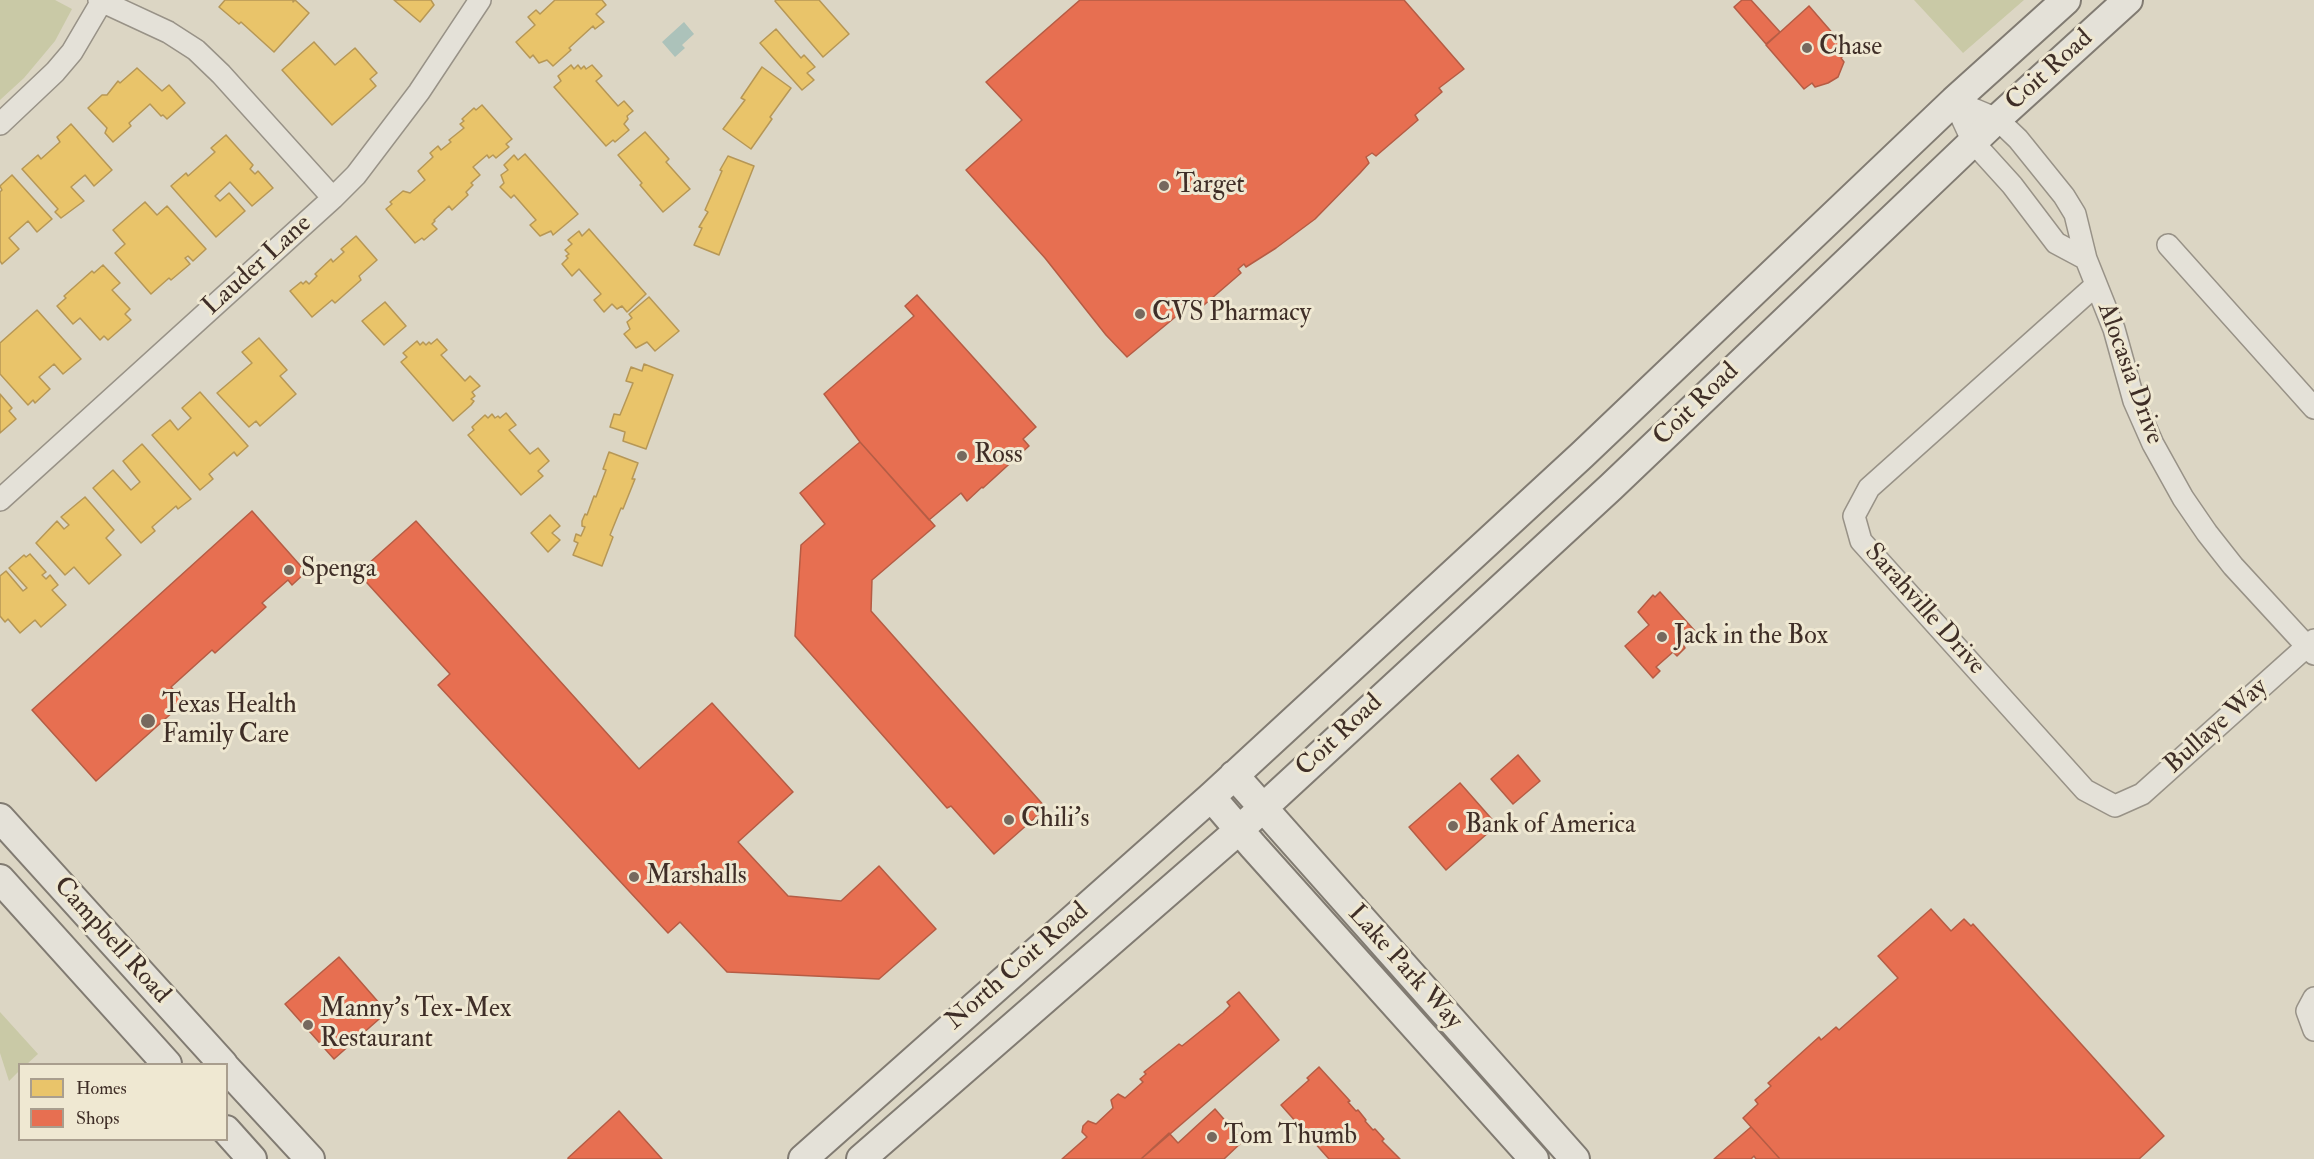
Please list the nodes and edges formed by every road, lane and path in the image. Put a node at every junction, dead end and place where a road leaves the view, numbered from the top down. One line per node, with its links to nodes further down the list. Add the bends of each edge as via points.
1 (480, 0): 9 (street, Lauder Lane, via 389,134)
2 (2066, 0): 5 (main road, Coit Road)
3 (2128, 0): 6 (main road, Coit Road)
4 (101, 1): 7 (street, via 72,52); 9 (street, via 168,32 196,50)
5 (1954, 101): 6 (street, Alocasia Drive); 8 (street); 16 (main road, Coit Road, via 1590,447)
6 (1997, 119): 8 (main road, Coit Road); 11 (street, Alocasia Drive, via 2064,196 2074,214)
7 (0, 124)
8 (1973, 142): 11 (street, via 2056,243); 19 (main road, Coit Road, via 1611,487)
9 (333, 198): 14 (street, Lauder Lane)
10 (2168, 245): 13 (street)
11 (2086, 258): 12 (street, Alocasia Drive)
12 (2096, 285): 15 (street, Alocasia Drive, via 2114,329 2134,401 2183,498 2233,566); 18 (street, Sarahville Drive, via 1869,488 1854,516 1862,541 2085,790)
13 (2314, 408)
14 (0, 500)
15 (2312, 647): 18 (street, Bullaye Way, via 2142,794)
16 (1234, 775): 17 (main road, North Coit Road); 19 (main road, Lake Park Way)
17 (1211, 797): 21 (main road, Lake Park Way); 28 (main road, North Coit Road)
18 (2115, 806)
19 (1263, 808): 21 (main road, North Coit Road); 34 (main road, Lake Park Way)
20 (0, 818): 23 (main road, Campbell Road)
21 (1239, 830): 32 (main road, North Coit Road); 33 (main road, Lake Park Way)
22 (0, 879): 24 (main road, Campbell Road)
23 (194, 1032): 24 (main road); 25 (main road, Campbell Road)
24 (165, 1062)
25 (221, 1063)
26 (228, 1070): 30 (main road)
27 (228, 1132): 29 (main road)
28 (820, 1143): 31 (main road)
29 (252, 1159)
30 (310, 1159)
31 (852, 1159)
32 (861, 1159)
33 (1534, 1159)
34 (1575, 1159)

